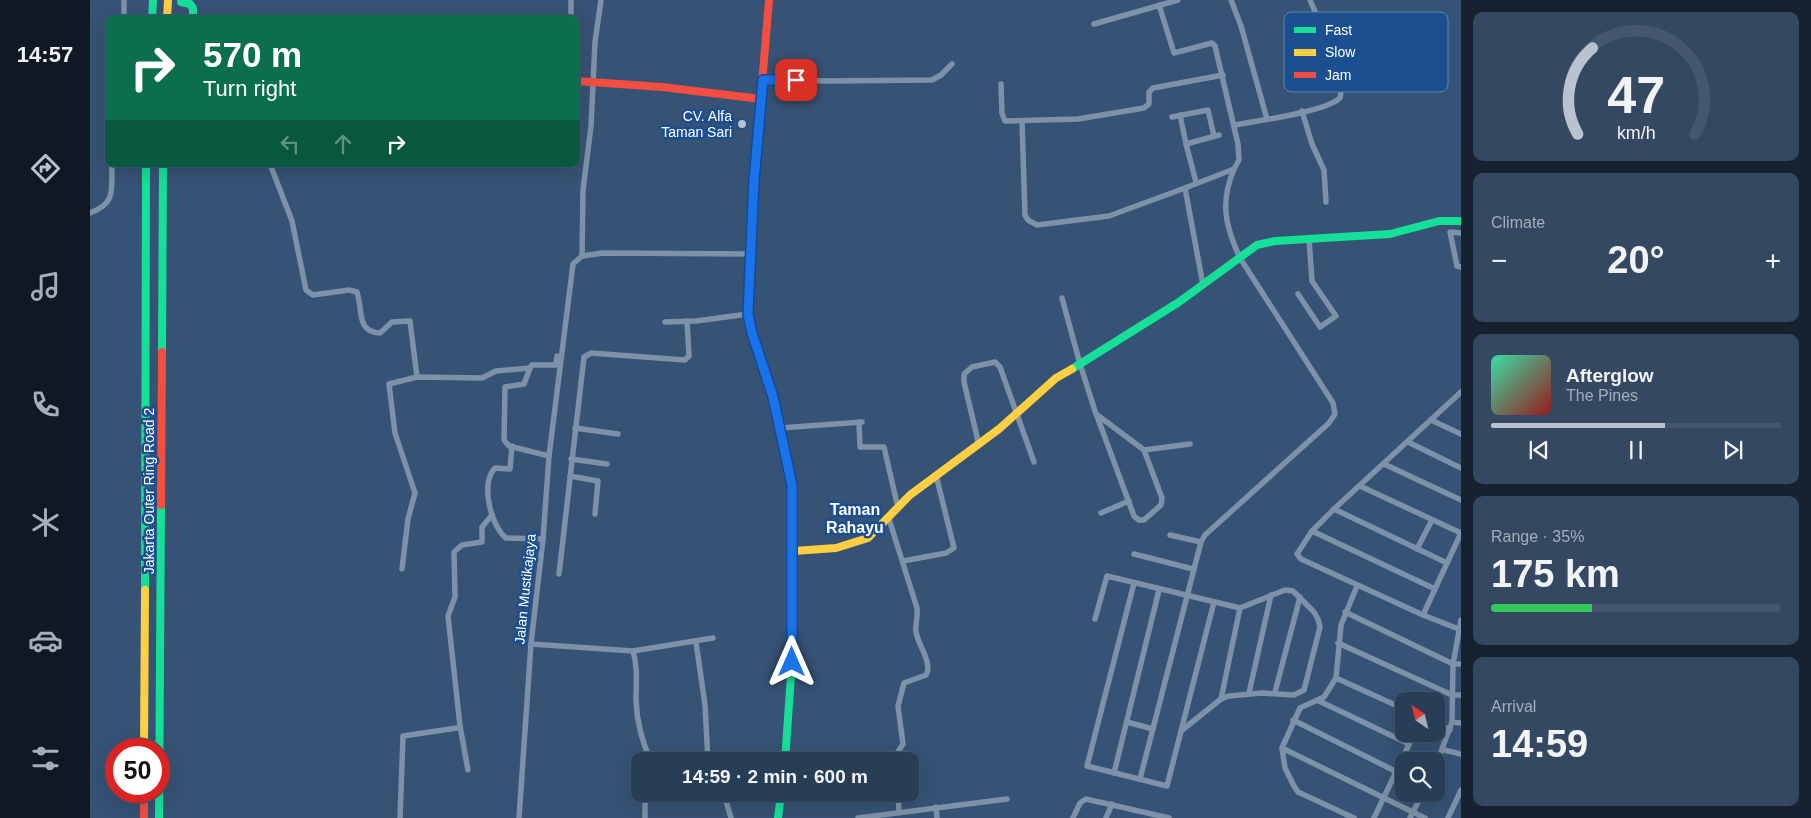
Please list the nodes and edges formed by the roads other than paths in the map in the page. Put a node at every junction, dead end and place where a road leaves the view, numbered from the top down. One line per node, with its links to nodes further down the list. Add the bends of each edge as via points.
1 (124, 0): 13 (street)
2 (153, 0): 14 (main road)
3 (168, 0): 15 (main road)
4 (571, 0): 17 (street)
5 (601, 0): 22 (street)
6 (769, 0): 21 (main road)
7 (1178, 0): 11 (street)
8 (1231, 0): 30 (street)
9 (1310, 0): 12 (street)
10 (181, 2): 16 (main road, via 190,4)
11 (1159, 5): 18 (street); 20 (street, via 1172,51 1178,53 1214,44)
12 (1315, 12)
13 (124, 15)
14 (152, 15)
15 (167, 15)
16 (193, 15)
17 (571, 15)
18 (1094, 24)
19 (952, 64): 21 (street, via 932,80)
20 (1223, 75): 31 (street, via 1153,88 1144,108 1078,118); 32 (street)
21 (763, 80): 26 (main road)
22 (592, 81): 23 (main road); 26 (main road); 47 (street, via 591,126 583,190)
23 (580, 82)
24 (1001, 84): 31 (street, via 1004,118 1008,122)
25 (1340, 92): 27 (street, via 1336,101)
26 (761, 99): 46 (main road)
27 (1302, 111): 30 (street); 41 (street, via 1324,170)
28 (1180, 115): 29 (street); 33 (street); 33 (street, via 1208,110 1217,136)
29 (1172, 116)
30 (1267, 119): 32 (street)
31 (1022, 121): 40 (street, via 1026,215 1037,226 1109,216)
32 (1234, 124): 38 (street, via 1239,158)
33 (1186, 144): 39 (street)
34 (112, 167): 42 (street, via 109,201 104,208)
35 (146, 167): 142 (main road, Jakarta Outer Ring Road 2)
36 (164, 167): 171 (main road, Jakarta Outer Ring Road 2)
37 (271, 167): 59 (street, via 292,221 308,293 357,292 364,326 369,332 380,333 392,322 410,321)
38 (1234, 169): 39 (street); 48 (street, via 1227,186 1225,209)
39 (1196, 182): 40 (street)
40 (1185, 188): 51 (street)
41 (1326, 202)
42 (90, 213)
43 (1461, 221): 45 (main road, via 1439,221 1390,234)
44 (1461, 233): 50 (street, via 1450,232 1457,266)
45 (1309, 239): 48 (main road, via 1262,243); 52 (street, via 1312,281 1336,316 1320,327)
46 (750, 254): 47 (street, via 647,252); 54 (main road)
47 (582, 256): 49 (street)
48 (1240, 258): 51 (main road); 95 (street, via 1333,403 1335,414)
49 (576, 260): 58 (street, via 569,271 556,365 533,365); 73 (street, Jalan Mustikajaya)
50 (1461, 267)
51 (1203, 285): 57 (main road)
52 (1298, 294)
53 (1062, 298): 57 (street)
54 (748, 314): 55 (street); 65 (main road)
55 (687, 321): 56 (street); 64 (street, via 689,356 686,360 585,355)
56 (666, 322)
57 (1080, 364): 61 (main road, via 1056,378); 62 (street)
58 (530, 368): 59 (street, via 496,371 482,378); 71 (street, via 524,384 505,387 503,437 507,445)
59 (417, 377): 101 (street, via 389,385 399,449 415,493 408,519)
60 (1460, 394): 63 (street)
61 (1017, 414): 70 (main road); 70 (street, via 998,364 991,361 968,369 964,382); 75 (street)
62 (1096, 414): 72 (street); 83 (street)
63 (1431, 420): 67 (street); 68 (street)
64 (575, 428): 66 (street); 74 (street)
65 (780, 428): 84 (street, via 861,422 860,447 884,448); 97 (main road, via 792,485)
66 (618, 434)
67 (1461, 434)
68 (1408, 442): 77 (street); 78 (street)
69 (1190, 444): 72 (street)
70 (979, 445): 80 (main road)
71 (512, 446): 73 (street); 87 (street, via 510,468 495,468 490,477 487,497)
72 (1144, 450): 83 (street, via 1162,498 1161,505 1144,520 1139,520 1134,516)
73 (549, 456): 94 (street, Jalan Mustikajaya)
74 (572, 459): 76 (street); 79 (street)
75 (1034, 462)
76 (607, 464)
77 (1384, 464): 81 (street); 82 (street)
78 (1461, 468)
79 (570, 476): 88 (street, via 598,481); 103 (street)
80 (936, 476): 84 (main road); 99 (street, via 954,548 946,553)
81 (1360, 486): 85 (street); 90 (street)
82 (1461, 500)
83 (1129, 501): 86 (street)
84 (898, 508): 89 (main road)
85 (1334, 509): 91 (street); 96 (street)
86 (1101, 513)
87 (492, 514): 94 (street, via 506,538); 137 (street, via 482,527 482,542 462,545 454,552 455,597 448,616)
88 (595, 514)
89 (889, 519): 97 (main road, via 868,538 849,546); 99 (street)
90 (1432, 520): 92 (street); 96 (street)
91 (1312, 530): 105 (street, via 1300,547 1298,556); 106 (street)
92 (1461, 533): 100 (street)
93 (1170, 535): 95 (street)
94 (543, 540): 121 (street, Jalan Mustikajaya)
95 (1201, 542): 102 (street)
96 (1417, 549): 100 (street)
97 (794, 551): 148 (main road, via 791,696)
98 (1134, 554): 102 (street)
99 (903, 561): 149 (street, via 917,608 916,631 928,668 926,675 904,683 898,706 903,744)
100 (1447, 563): 106 (street)
101 (402, 569)
102 (1193, 569): 109 (street)
103 (558, 574)
104 (1134, 583): 107 (street); 115 (street, via 1107,576); 154 (street, via 1087,766)
105 (1357, 586): 113 (street); 114 (street)
106 (1435, 589): 114 (street)
107 (1159, 590): 109 (street); 134 (street)
108 (1271, 595): 110 (street, via 1292,590); 112 (street); 127 (street)
109 (1186, 596): 111 (street); 139 (street)
110 (1300, 597): 126 (street); 126 (street, via 1314,612 1320,627 1306,685 1304,690 1294,694)
111 (1214, 602): 112 (street); 141 (street)
112 (1240, 608): 130 (street)
113 (1345, 612): 120 (street); 123 (street)
114 (1423, 615): 117 (street)
115 (1095, 620)
116 (1461, 620): 117 (street)
117 (1459, 630): 123 (street)
118 (713, 638): 119 (street)
119 (696, 642): 122 (street); 147 (street)
120 (1338, 643): 125 (street); 128 (street)
121 (531, 644): 122 (street); 173 (street, Jalan Mustikajaya)
122 (633, 651): 146 (street, via 638,684 637,716)
123 (1453, 664): 124 (street); 128 (street)
124 (1461, 664)
125 (1336, 678): 131 (street); 132 (street)
126 (1275, 692): 127 (street)
127 (1249, 693): 130 (street)
128 (1452, 695): 129 (street); 135 (street)
129 (1461, 695)
130 (1221, 699): 141 (street)
131 (1319, 701): 133 (street, via 1300,708); 143 (street)
132 (1395, 705)
133 (1293, 720): 144 (street); 153 (street)
134 (1127, 722): 139 (street); 154 (street)
135 (1452, 722): 136 (street); 140 (street)
136 (1461, 723)
137 (460, 726): 152 (street); 172 (street, via 403,736)
138 (1445, 728): 140 (street)
139 (1153, 729): 155 (street)
140 (1450, 730): 145 (street)
141 (1181, 732): 155 (street, via 1167,786)
142 (144, 738)
143 (1409, 744): 150 (street)
144 (1282, 748): 158 (street); 183 (street, via 1285,768 1298,792)
145 (1444, 750): 151 (street)
146 (647, 752)
147 (708, 752)
148 (786, 752)
149 (898, 752)
150 (1405, 752)
151 (1461, 754)
152 (468, 770)
153 (1395, 771): 158 (street)
154 (1114, 773): 155 (street)
155 (1140, 779)
156 (1461, 790): 186 (street)
157 (1007, 799): 166 (street)
158 (1383, 799): 169 (street); 184 (street)
159 (645, 802): 174 (street)
160 (726, 802): 175 (street)
161 (780, 802): 176 (main road)
162 (898, 802): 168 (street)
163 (1418, 802): 169 (street)
164 (144, 803): 170 (main road)
165 (1112, 804): 167 (street); 179 (street, via 1083,800); 180 (street)
166 (936, 807): 168 (street); 178 (street)
167 (1142, 811): 181 (street); 182 (street)
168 (899, 812): 177 (street)
169 (1411, 815): 185 (street)
170 (144, 818)
171 (160, 818)
172 (400, 818)
173 (519, 818)
174 (646, 818)
175 (730, 818)
176 (778, 818)
177 (858, 818)
178 (937, 818)
179 (1073, 818)
180 (1106, 818)
181 (1139, 818)
182 (1169, 818)
183 (1354, 818)
184 (1374, 818)
185 (1424, 818)
186 (1448, 818)

